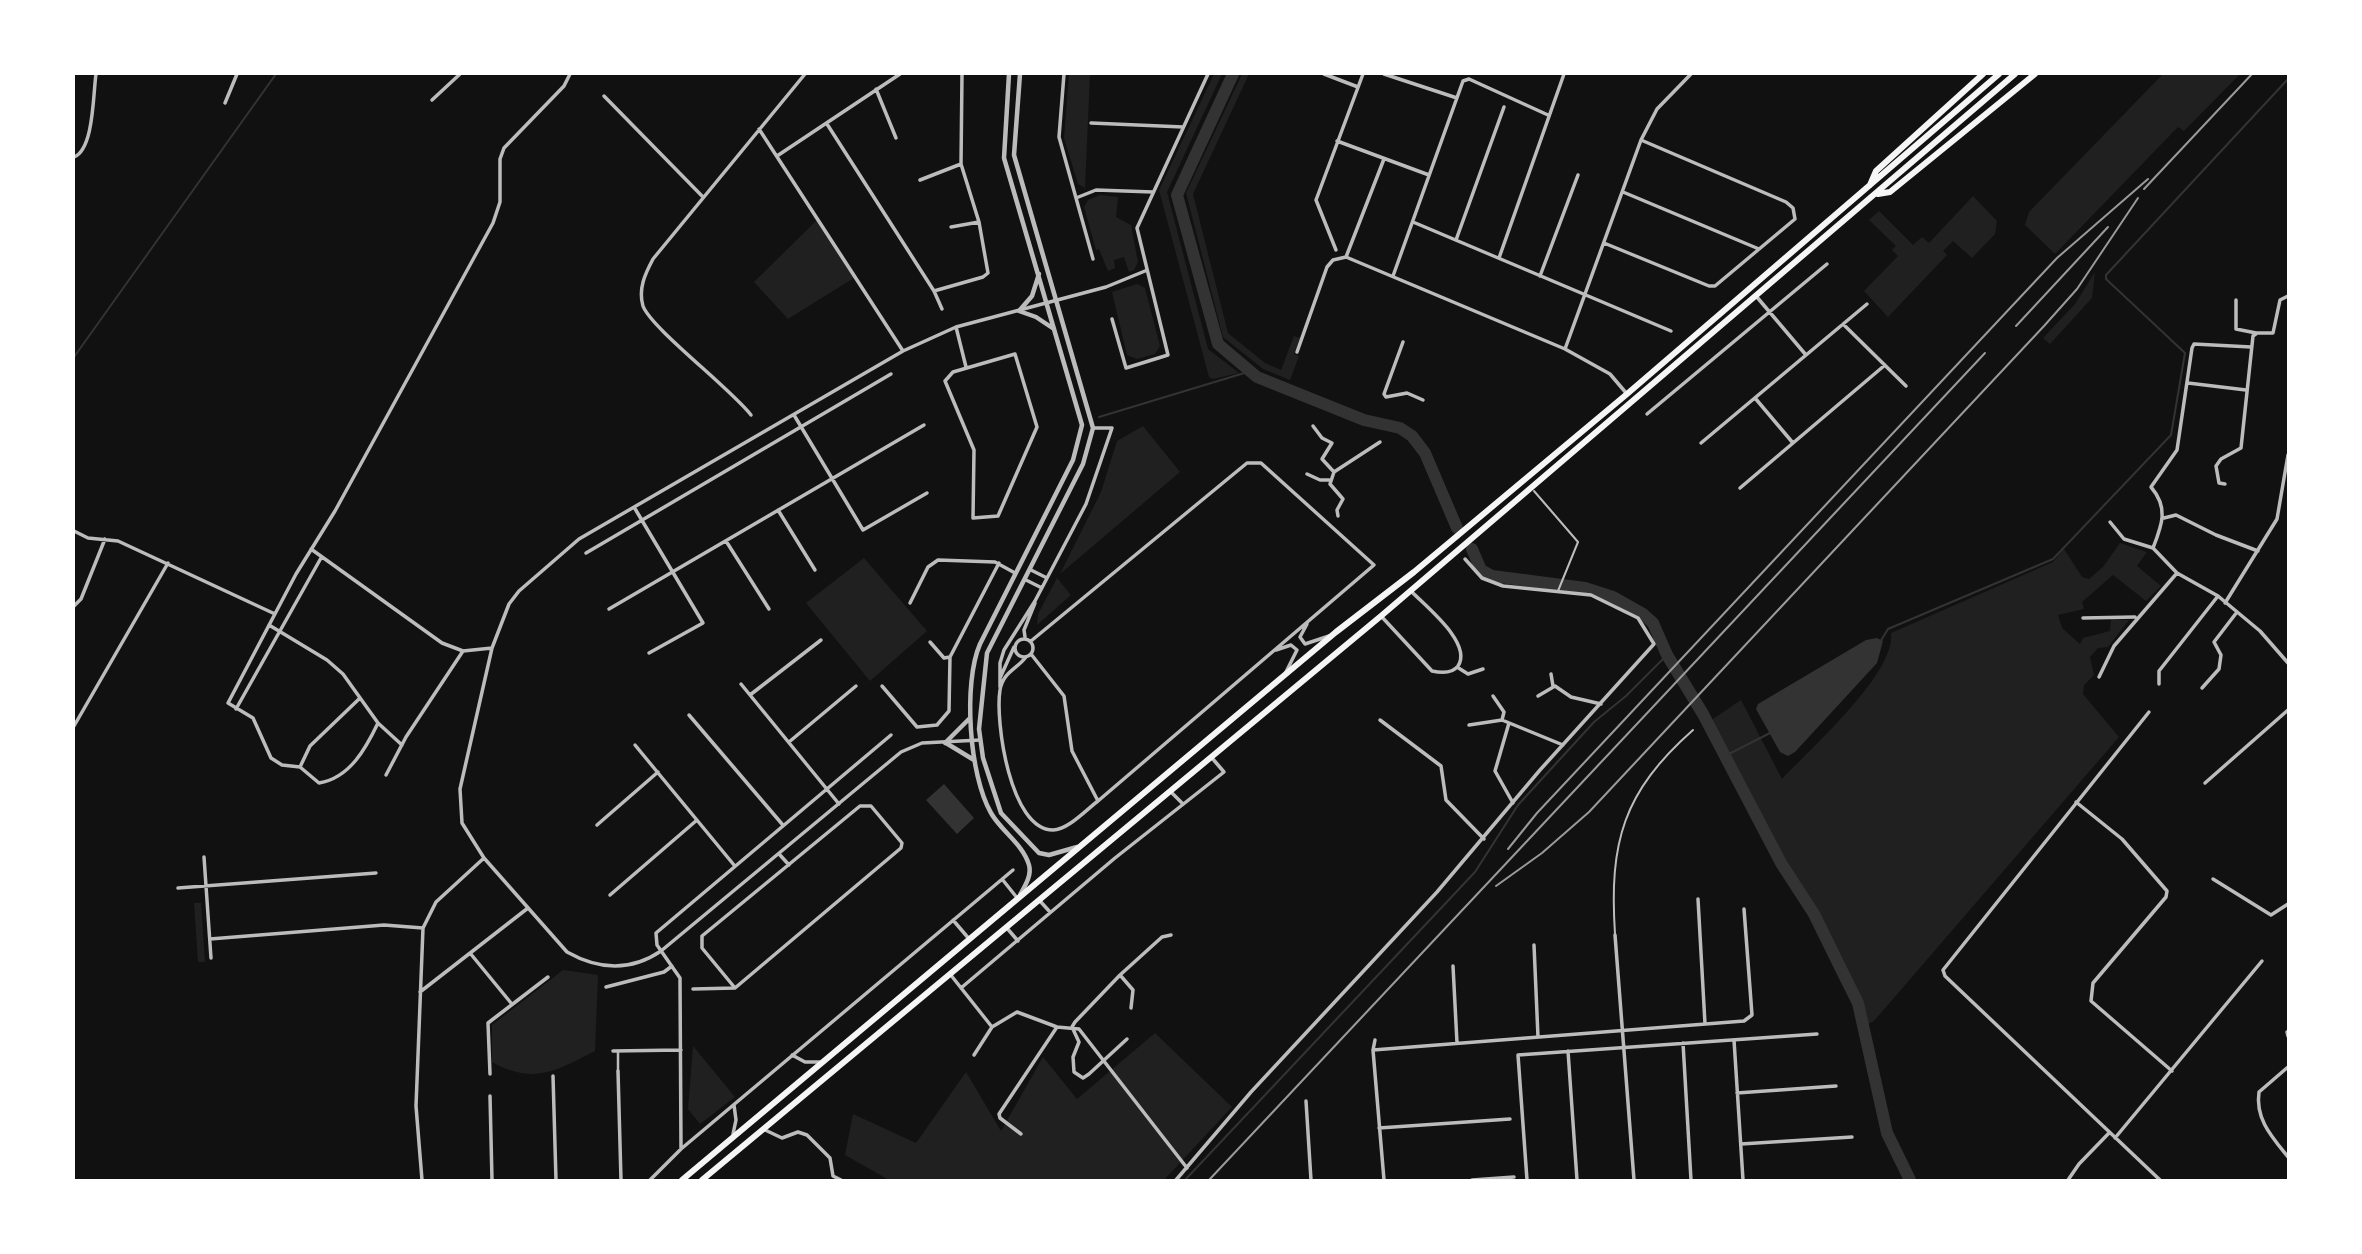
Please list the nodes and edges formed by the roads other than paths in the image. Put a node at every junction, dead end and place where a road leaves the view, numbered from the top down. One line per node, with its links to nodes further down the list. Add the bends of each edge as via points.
1 (96, 74): 37 (street, via 88,141)
2 (237, 74): 26 (street)
3 (460, 74): 25 (street)
4 (570, 74): 125 (street, via 564,86 504,148 500,202 493,223)
5 (805, 74): 32 (street)
6 (900, 74): 22 (street)
7 (962, 74): 39 (street)
8 (1009, 74): 61 (street, via 1004,158)
9 (1020, 74): 69 (street, via 1014,155)
10 (1064, 74): 48 (street, via 1059,137)
11 (1208, 74): 31 (street)
12 (1324, 74): 21 (street)
13 (1363, 74): 21 (street)
14 (1384, 74): 24 (street)
15 (1564, 74): 28 (street)
16 (1691, 74): 35 (street, via 1657,109)
17 (1983, 74): 43 (highway, via 1876,171)
18 (1999, 74): 43 (highway)
19 (2015, 74): 46 (highway)
20 (2035, 74): 46 (highway, via 1890,192)
21 (1358, 87): 34 (street)
22 (876, 89): 30 (street); 33 (street)
23 (604, 96): 47 (street)
24 (1457, 98): 28 (street, via 1466,79); 40 (street)
25 (432, 100)
26 (225, 103)
27 (1504, 107): 52 (street)
28 (1548, 115): 57 (street)
29 (1091, 123): 31 (street)
30 (827, 124): 36 (street); 64 (street)
31 (1183, 127): 44 (street)
32 (760, 129): 36 (street); 47 (street)
33 (897, 138)
34 (1337, 141): 38 (street); 55 (street, via 1316,201)
35 (1641, 141): 45 (street); 54 (street, via 1793,208 1795,219)
36 (777, 156): 84 (street)
37 (74, 157)
38 (1384, 159): 40 (street); 56 (street)
39 (961, 164): 42 (street); 49 (street)
40 (1429, 175): 50 (street)
41 (1578, 175): 63 (street)
42 (920, 180)
43 (1870, 186): 93 (highway)
44 (1153, 192): 48 (street, via 1096,190); 60 (street, via 1137,228)
45 (1623, 192): 53 (street); 54 (street)
46 (1877, 194): 66 (highway)
47 (703, 198): 97 (street, via 653,259 641,291 644,308 654,323)
48 (1076, 198): 58 (street)
49 (979, 222): 51 (street); 64 (street, via 988,273)
50 (1413, 222): 52 (street); 62 (street)
51 (951, 226)
52 (1456, 240): 57 (street)
53 (1604, 243): 54 (street, via 1710,286); 65 (street)
54 (1759, 249)
55 (1336, 250)
56 (1346, 257): 62 (street); 85 (street, via 1327,267)
57 (1499, 258): 63 (street)
58 (1093, 259)
59 (1827, 264): 74 (street)
60 (1145, 271): 69 (street); 75 (street, via 1168,355 1126,368)
61 (1039, 274): 70 (street); 73 (street, via 1032,296)
62 (1393, 276): 83 (street)
63 (1540, 276): 65 (street)
64 (934, 291): 72 (street)
65 (1585, 295): 79 (street); 83 (street)
66 (1756, 296): 74 (street); 112 (highway)
67 (2288, 296): 80 (street, via 2276,307 2273,333)
68 (2236, 300): 80 (street, via 2236,329)
69 (1057, 301): 70 (street); 102 (street)
70 (1048, 303): 73 (street); 78 (street)
71 (1867, 304): 76 (street)
72 (942, 309)
73 (1019, 311): 77 (street); 78 (street)
74 (1769, 312): 86 (street); 96 (street)
75 (1112, 319)
76 (1843, 324): 86 (street); 87 (street)
77 (956, 327): 84 (street); 88 (street)
78 (1055, 330): 136 (street, via 1082,433)
79 (1671, 331)
80 (2257, 333): 82 (street)
81 (1403, 342): 95 (street, via 1384,394 1407,393)
82 (2251, 347): 90 (street, via 2194,344); 92 (street)
83 (1565, 349): 93 (street, via 1610,374)
84 (903, 351): 98 (street)
85 (1297, 352)
86 (1806, 355): 94 (street)
87 (1885, 365): 91 (street); 105 (street)
88 (966, 367): 88 (street, via 948,374 945,381 974,450 973,518 998,516 1037,427 1015,354)
89 (891, 374): 101 (street)
90 (2188, 383): 92 (street); 118 (street, via 2177,450 2151,487 2162,501)
91 (1906, 386)
92 (2246, 390): 111 (street, via 2241,448 2221,458 2216,466 2219,482)
93 (1626, 394): 157 (highway)
94 (1755, 398): 104 (street); 105 (street)
95 (1423, 400)
96 (1647, 414)
97 (751, 415)
98 (793, 415): 101 (street); 115 (street)
99 (924, 425): 109 (street)
100 (1313, 426): 107 (street, via 1332,443 1322,459)
101 (801, 427): 109 (street); 119 (street)
102 (1093, 428): 133 (street, via 1088,453); 137 (street, via 1112,428 1110,439 1094,486)
103 (1380, 442): 107 (street)
104 (1701, 443)
105 (1793, 443): 113 (street)
106 (2288, 455): 126 (street, via 2277,519)
107 (1334, 472): 110 (street)
108 (1307, 474): 110 (street)
109 (832, 478): 114 (street, via 863,530); 116 (street)
110 (1329, 480): 117 (street, via 1343,502)
111 (2225, 484)
112 (1531, 487): 140 (highway); 141 (lane, via 1578,542)
113 (1740, 488)
114 (927, 493)
115 (634, 507): 119 (street); 163 (street, via 579,539 519,591 499,625)
116 (778, 510): 123 (street); 132 (street)
117 (1338, 516)
118 (2164, 518): 124 (street); 126 (street, via 2176,514 2216,536)
119 (642, 520): 127 (street); 134 (street)
120 (2110, 522): 124 (street, via 2124,539)
121 (74, 531): 122 (street)
122 (105, 539): 130 (street); 146 (street)
123 (726, 541): 134 (street); 148 (street)
124 (2153, 548): 135 (street)
125 (311, 550): 128 (street); 150 (street)
126 (2258, 551): 145 (street)
127 (586, 553)
128 (321, 557): 156 (street); 164 (street, via 442,643)
129 (1465, 559): 141 (street, via 1482,578 1503,586)
130 (168, 563): 150 (street); 199 (street)
131 (999, 563): 136 (street); 144 (street, via 933,562); 168 (street)
132 (815, 570)
133 (1031, 570): 137 (street); 138 (street)
134 (673, 572): 147 (street); 166 (street, via 703,623)
135 (2177, 573): 142 (street); 152 (street)
136 (1017, 574): 193 (street, via 978,651)
137 (1047, 578): 139 (street)
138 (1026, 580): 139 (street); 202 (street, via 985,660)
139 (1042, 588): 143 (street)
140 (1410, 589): 151 (highway); 171 (street, via 1454,635 1461,659)
141 (1558, 591): 188 (street, via 1591,595 1638,618 1653,639 1651,648)
142 (2218, 596): 145 (street); 178 (street, via 2159,671)
143 (1035, 601): 158 (street); 160 (street, via 1024,630)
144 (910, 603)
145 (2225, 603): 149 (street)
146 (74, 606)
147 (609, 609)
148 (769, 609)
149 (2237, 612): 170 (street); 182 (street, via 2214,642 2221,655 2219,669)
150 (275, 614): 155 (street)
151 (1381, 616): 171 (street, via 1432,671); 209 (highway)
152 (2135, 617): 153 (street); 175 (street, via 2113,646)
153 (2083, 618)
154 (1310, 620): 157 (street, via 1300,637 1305,644); 160 (street, via 1374,565 1261,463 1254,462 1247,463); 165 (street)
155 (270, 625): 156 (street); 189 (street, via 228,703)
156 (279, 630): 187 (street, via 327,660); 189 (street)
157 (1336, 632): 174 (highway)
158 (1011, 639): 162 (street); 176 (street, via 1001,657)
159 (821, 640): 184 (street)
160 (1028, 640): 162 (street); 167 (street, via 1034,649)
161 (930, 642): 168 (street, via 944,658)
162 (1016, 644): 169 (street, via 1017,654); 176 (street)
163 (492, 648): 164 (street); 229 (street, via 460,789 462,823)
164 (463, 652): 206 (street)
165 (1271, 652): 174 (street, via 1291,645 1297,650); 217 (street)
166 (649, 653)
167 (1031, 654): 169 (street); 217 (street, via 1064,696 1072,751)
168 (950, 657): 180 (street, via 949,710 937,725 917,727)
169 (1026, 657): 183 (street, via 1007,673)
170 (2288, 663)
171 (1457, 667): 172 (street, via 1468,674)
172 (1483, 669)
173 (1551, 674): 181 (street)
174 (1283, 677): 226 (highway)
175 (2099, 677)
176 (998, 683): 183 (street)
177 (741, 684): 184 (street)
178 (2159, 684)
179 (856, 686): 204 (street)
180 (883, 686)
181 (1553, 686): 186 (street); 188 (street, via 1571,697)
182 (2202, 688)
183 (1000, 689): 217 (street, via 1000,737 1017,795 1038,825 1060,829)
184 (750, 695): 204 (street)
185 (1493, 696): 195 (street, via 1504,712)
186 (1538, 696)
187 (359, 699): 196 (street); 211 (street, via 310,746)
188 (1601, 704): 208 (street)
189 (236, 709): 211 (street, via 256,723 271,758 282,765)
190 (2288, 710): 214 (street)
191 (2149, 712): 218 (street)
192 (689, 715): 223 (street)
193 (971, 718): 203 (street); 205 (street)
194 (1380, 720): 225 (street, via 1441,766 1446,800)
195 (1502, 720): 197 (street); 198 (street)
196 (378, 723): 206 (street); 211 (street, via 356,761 344,771 319,783)
197 (1509, 723): 208 (street); 219 (street, via 1495,771)
198 (1469, 725)
199 (74, 726)
200 (1693, 730): 250 (lane, via 1656,766 1624,823 1614,857)
201 (891, 735): 215 (street)
202 (980, 740): 203 (street); 226 (street, via 997,805 1034,849 1049,855)
203 (970, 741): 205 (street); 210 (street)
204 (789, 743): 215 (street)
205 (945, 743): 210 (street); 220 (street, via 910,747)
206 (402, 745): 213 (street)
207 (635, 745): 212 (street)
208 (1563, 745): 219 (street)
209 (1212, 757): 216 (highway); 221 (street, via 1224,772)
210 (975, 762): 239 (street, via 990,812 1029,865)
211 (300, 766)
212 (657, 772): 222 (street); 224 (street)
213 (386, 775)
214 (2205, 783)
215 (826, 789): 220 (street); 223 (street)
216 (1171, 792): 221 (street); 241 (highway)
217 (1098, 801)
218 (2076, 802): 294 (street, via 2122,839 2167,891 2093,983 2090,993 2091,1001); 305 (street, via 1943,970)
219 (1513, 803): 225 (street)
220 (839, 804): 227 (street)
221 (1183, 804): 245 (street)
222 (697, 820): 230 (street); 238 (street)
223 (782, 824): 230 (street)
224 (597, 825)
225 (1483, 839): 313 (street, via 1226,1119)
226 (1085, 845): 239 (highway)
227 (780, 855): 231 (street); 255 (street)
228 (204, 857): 236 (street)
229 (484, 858): 243 (street); 248 (street, via 436,902)
230 (734, 865): 255 (street, via 656,933)
231 (789, 865): 265 (street, via 702,936 702,947); 265 (street, via 860,806 871,806 902,842 901,848)
232 (1013, 870): 234 (street)
233 (376, 873): 236 (street)
234 (1002, 879): 239 (street); 246 (street)
235 (2213, 879): 242 (street, via 2267,914)
236 (206, 886): 237 (street); 251 (street)
237 (178, 888)
238 (610, 895)
239 (1018, 899): 252 (highway)
240 (1698, 899): 271 (street)
241 (1039, 900): 245 (street); 247 (highway)
242 (2288, 904)
243 (528, 908): 255 (street, via 567,952 585,962 622,967); 256 (street)
244 (1744, 909): 271 (street, via 1752,1015 1744,1021)
245 (1050, 912): 253 (street)
246 (953, 920): 252 (street); 288 (street)
247 (1006, 927): 253 (street); 261 (highway)
248 (423, 928): 251 (street, via 384,925); 268 (street)
249 (1171, 935): 262 (street, via 1162,937)
250 (1615, 935): 275 (street)
251 (210, 939): 257 (street)
252 (970, 940): 290 (highway)
253 (1018, 941): 266 (street)
254 (1534, 946): 277 (street)
255 (661, 951): 259 (street)
256 (470, 953): 268 (street); 269 (street)
257 (211, 958)
258 (2262, 961): 294 (street)
259 (672, 966): 264 (street); 284 (street, via 680,978)
260 (1453, 967): 281 (street)
261 (950, 974): 266 (street); 304 (highway)
262 (1120, 975): 270 (street, via 1133,990); 274 (street)
263 (548, 977): 269 (street)
264 (606, 987)
265 (735, 988): 267 (street)
266 (961, 988): 272 (street)
267 (693, 989)
268 (421, 992): 315 (street, via 416,1106)
269 (511, 1004): 295 (street, via 488,1023)
270 (1131, 1008)
271 (1705, 1024): 275 (street)
272 (992, 1027): 273 (street, via 1017,1012); 289 (street)
273 (1057, 1027): 274 (street); 306 (street, via 999,1114)
274 (1072, 1027): 291 (street); 291 (street, via 1079,1042 1072,1065 1078,1077)
275 (1622, 1030): 277 (street); 283 (street)
276 (1816, 1034): 280 (street)
277 (1538, 1037): 281 (street)
278 (1128, 1039): 291 (street)
279 (1375, 1040): 285 (street)
280 (1734, 1040): 282 (street); 298 (street)
281 (1457, 1043): 285 (street)
282 (1683, 1043): 283 (street); 330 (street)
283 (1624, 1047): 287 (street); 329 (street)
284 (682, 1050): 286 (street); 311 (street)
285 (1373, 1050): 303 (street)
286 (616, 1051): 293 (street)
287 (1568, 1051): 327 (street, via 1518,1055); 328 (street)
288 (792, 1055): 290 (street, via 805,1062); 301 (street)
289 (974, 1055)
290 (826, 1060): 309 (highway)
291 (1106, 1060): 313 (street)
292 (2288, 1067): 312 (street, via 2259,1092 2257,1106 2265,1127)
293 (618, 1071): 318 (street)
294 (2172, 1071): 308 (street)
295 (490, 1074)
296 (553, 1076): 317 (street)
297 (1836, 1086): 298 (street)
298 (1737, 1093): 310 (street)
299 (490, 1096): 316 (street)
300 (1306, 1101): 324 (street)
301 (734, 1105): 309 (street); 311 (street)
302 (1510, 1119): 303 (street)
303 (1379, 1128): 325 (street)
304 (763, 1129): 321 (highway); 322 (street, via 782,1138 798,1132 807,1135 830,1158 833,1176)
305 (2109, 1133): 308 (street); 332 (street)
306 (1021, 1134)
307 (1852, 1137): 310 (street)
308 (2115, 1138): 333 (street)
309 (731, 1139): 320 (highway)
310 (1741, 1144): 331 (street)
311 (681, 1149): 319 (street)
312 (2288, 1157)
313 (1187, 1168): 323 (street)
314 (1514, 1177): 326 (street)
315 (422, 1181)
316 (492, 1181)
317 (556, 1181)
318 (621, 1181)
319 (650, 1181)
320 (682, 1181)
321 (702, 1181)
322 (841, 1181)
323 (1176, 1181)
324 (1311, 1181)
325 (1384, 1181)
326 (1472, 1181)
327 (1527, 1181)
328 (1577, 1181)
329 (1634, 1181)
330 (1691, 1181)
331 (1744, 1181)
332 (2068, 1181)
333 (2160, 1181)

